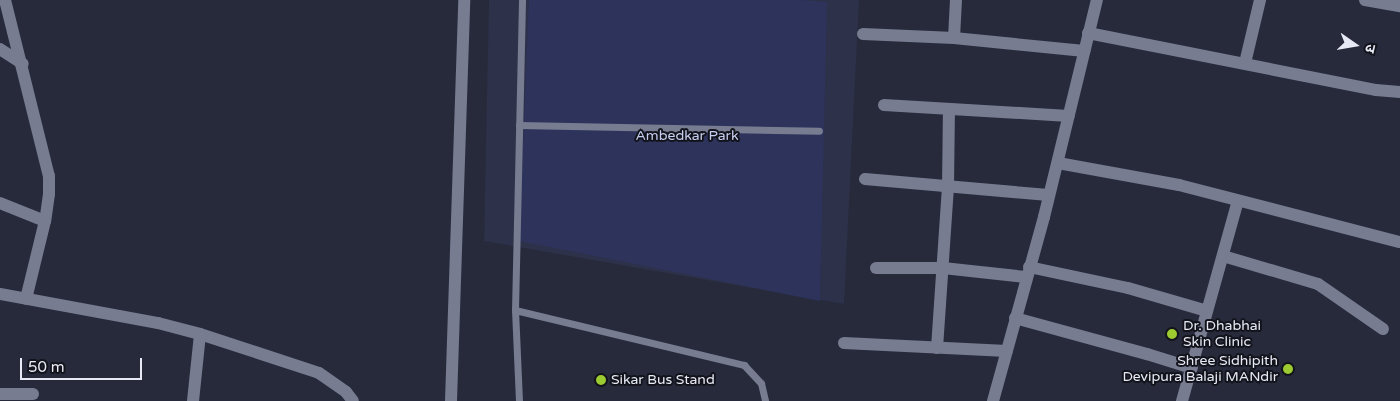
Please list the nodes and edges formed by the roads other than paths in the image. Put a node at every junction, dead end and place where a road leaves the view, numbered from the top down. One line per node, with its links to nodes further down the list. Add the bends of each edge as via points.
1 (5, 0): 15 (street)
2 (464, 0): 49 (street)
3 (522, 0): 20 (lane)
4 (956, 0): 11 (street)
5 (1098, 0): 9 (street)
6 (1260, 0): 14 (street)
7 (1365, 0): 8 (street)
8 (1400, 6)
9 (1088, 33): 13 (street); 14 (street)
10 (863, 34): 11 (street)
11 (954, 38): 13 (street)
12 (0, 50): 15 (street)
13 (1084, 51): 19 (street)
14 (1245, 63): 16 (street)
15 (23, 64): 28 (street, via 49,176)
16 (1400, 92)
17 (884, 105): 18 (street)
18 (950, 109): 19 (street); 24 (street)
19 (1069, 116): 22 (street)
20 (519, 126): 21 (lane); 36 (lane)
21 (820, 132)
22 (1058, 162): 25 (street); 26 (street, via 1179,184)
23 (866, 179): 24 (street)
24 (948, 186): 25 (street); 32 (street)
25 (1048, 195): 33 (street)
26 (1238, 201): 29 (street); 30 (street)
27 (0, 203): 28 (street)
28 (45, 221): 35 (street)
29 (1400, 242)
30 (1223, 256): 37 (street); 39 (street, via 1318,284)
31 (876, 268): 32 (street)
32 (943, 268): 33 (street); 42 (street)
33 (1028, 272): 37 (street, via 1128,288); 38 (street)
34 (0, 294): 35 (street)
35 (26, 299): 40 (street, via 158,323)
36 (515, 310): 50 (lane); 51 (lane, via 744,364 761,383)
37 (1207, 311): 44 (street)
38 (1015, 318): 43 (street); 44 (street)
39 (1383, 329)
40 (200, 334): 47 (street); 48 (street, via 319,373)
41 (844, 344): 42 (street)
42 (938, 348): 43 (street)
43 (1006, 351): 52 (street)
44 (1192, 368): 53 (street)
45 (0, 394): 46 (street)
46 (33, 394)
47 (193, 401)
48 (353, 401)
49 (451, 401)
50 (519, 401)
51 (765, 401)
52 (993, 401)
53 (1182, 401)

